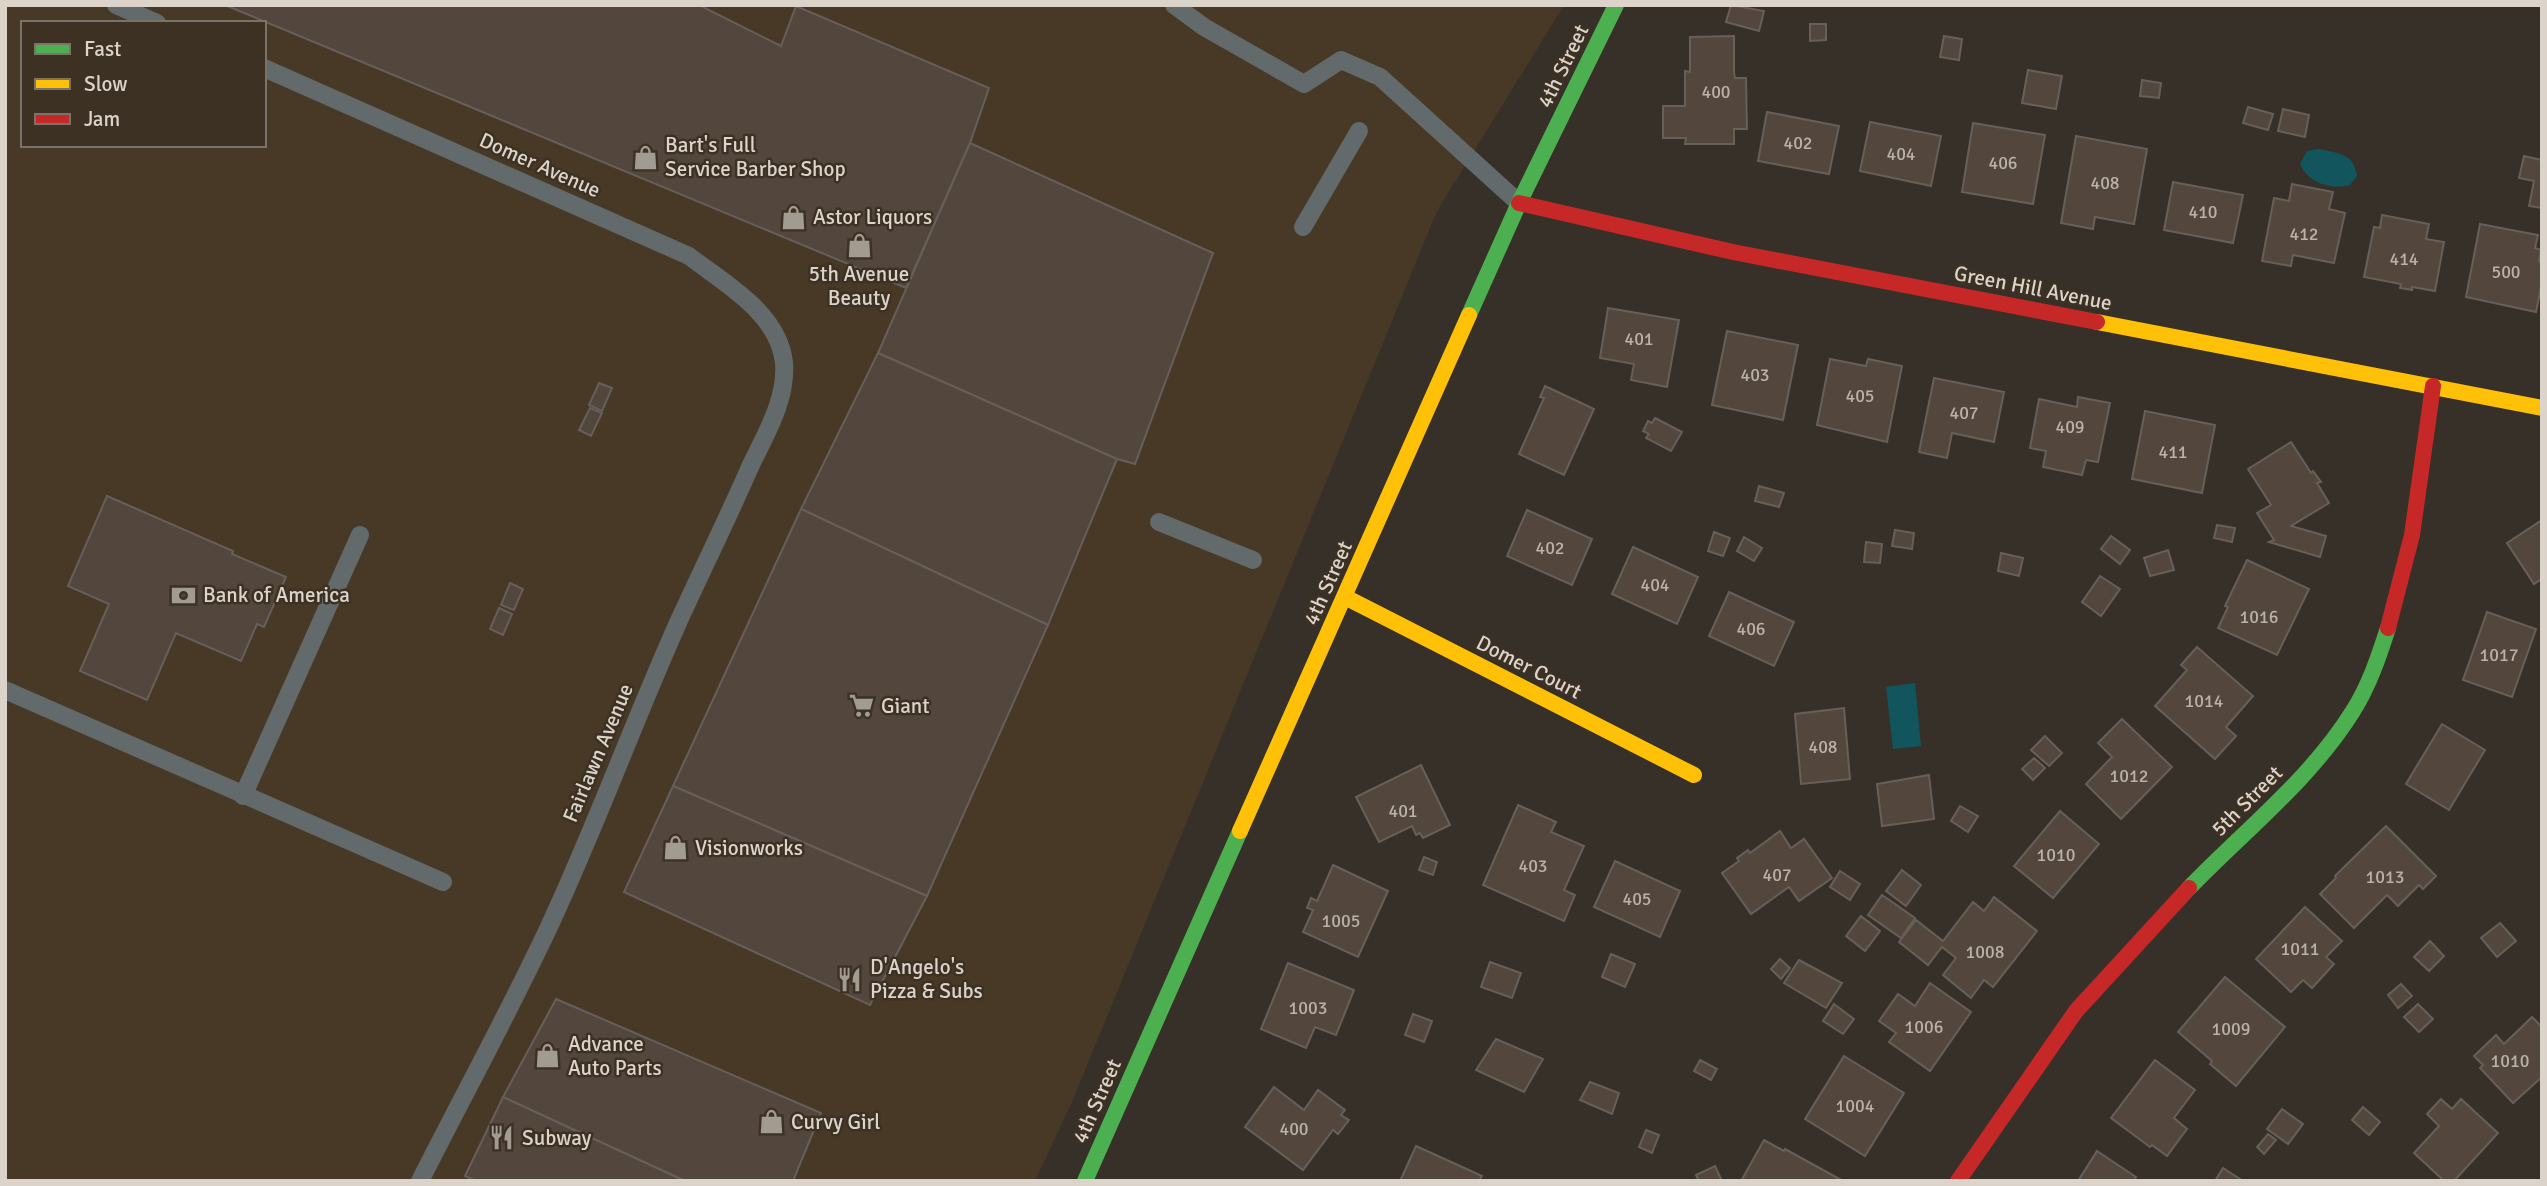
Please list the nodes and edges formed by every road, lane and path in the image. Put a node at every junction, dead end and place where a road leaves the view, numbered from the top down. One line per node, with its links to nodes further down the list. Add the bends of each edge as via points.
1 (116, 5): 4 (lane)
2 (1174, 5): 7 (lane, via 1304,84 1341,60 1380,77)
3 (1616, 5): 7 (street, 4th Street)
4 (153, 21)
5 (266, 69): 9 (lane, Domer Avenue, via 689,256 752,306)
6 (1359, 131): 8 (lane)
7 (1519, 203): 10 (street, Green Hill Avenue, via 1733,253); 15 (street, 4th Street)
8 (1303, 227)
9 (776, 335): 20 (lane, Fairlawn Avenue, via 782,349 784,382 776,412 678,624 547,930)
10 (2433, 386): 11 (street, Green Hill Avenue); 22 (street, 5th Street, via 2407,569 2369,681 2348,718 2319,758 2203,874 2076,1012)
11 (2542, 408)
12 (1159, 522): 14 (lane)
13 (359, 535): 18 (lane)
14 (1253, 560)
15 (1345, 597): 17 (street, Domer Court); 21 (street, 4th Street)
16 (5, 690): 18 (lane)
17 (1694, 775)
18 (243, 796): 19 (lane)
19 (443, 882)
20 (420, 1181)
21 (1085, 1181)
22 (1958, 1181)

